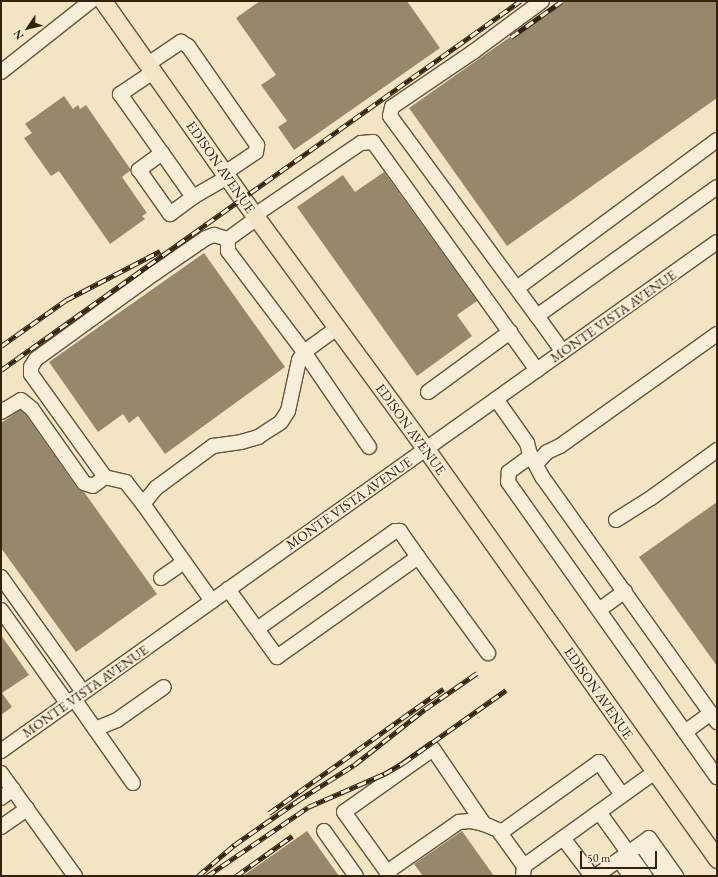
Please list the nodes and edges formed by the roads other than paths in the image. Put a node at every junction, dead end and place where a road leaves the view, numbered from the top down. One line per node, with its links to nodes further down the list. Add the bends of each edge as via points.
1 (91, 1): 5 (street)
2 (103, 1): 4 (main road, EDISON AVENUE)
3 (542, 1): 14 (street, via 392,107 390,116)
4 (151, 68): 7 (street, via 120,94); 8 (main road, EDISON AVENUE); 8 (street, via 181,42 188,46 257,145 256,152)
5 (1, 72)
6 (717, 140): 14 (street)
7 (162, 153): 10 (street); 10 (street, via 139,170 170,214)
8 (226, 175): 10 (street); 11 (main road, EDISON AVENUE)
9 (714, 195): 15 (street)
10 (193, 197)
11 (256, 217): 12 (street); 16 (main road, EDISON AVENUE); 17 (street, via 361,143 373,142)
12 (228, 239): 19 (street, via 228,251); 29 (street, via 214,235 206,238 36,358 31,367 31,374)
13 (717, 242): 20 (street, MONTE VISTA AVENUE)
14 (517, 288): 15 (street)
15 (537, 316): 20 (street)
16 (337, 328): 19 (street); 26 (main road, EDISON AVENUE)
17 (510, 332): 21 (street); 22 (street)
18 (717, 334): 28 (street, via 560,446)
19 (304, 352): 25 (street); 30 (street, via 299,360 288,411 281,422 258,437 213,446 156,488)
20 (563, 352): 21 (street, MONTE VISTA AVENUE)
21 (537, 370): 23 (street, MONTE VISTA AVENUE)
22 (428, 392)
23 (496, 399): 26 (street, MONTE VISTA AVENUE); 28 (street, via 527,443)
24 (1, 412): 29 (street, via 21,400 32,408 84,483 93,486)
25 (370, 447)
26 (426, 449): 36 (street, MONTE VISTA AVENUE); 49 (main road, EDISON AVENUE)
27 (717, 450): 31 (street)
28 (533, 459): 37 (street, via 543,478); 40 (street, via 528,458 509,472 508,482)
29 (105, 477): 30 (street, via 126,482)
30 (143, 504): 33 (street)
31 (616, 520)
32 (418, 557): 41 (street, via 400,531 395,531); 41 (street, via 277,657); 42 (street)
33 (184, 562): 35 (street); 38 (street)
34 (1, 577): 44 (street)
35 (161, 578)
36 (228, 589): 38 (street, MONTE VISTA AVENUE); 41 (street)
37 (625, 591): 40 (street); 45 (street)
38 (212, 601): 44 (street, MONTE VISTA AVENUE)
39 (1, 610): 44 (street)
40 (599, 610): 47 (street)
41 (257, 629)
42 (488, 653)
43 (164, 687): 46 (street, via 117,720)
44 (75, 698): 46 (street); 48 (street, MONTE VISTA AVENUE)
45 (714, 718): 47 (street)
46 (95, 729): 52 (street)
47 (685, 732): 51 (street)
48 (1, 751)
49 (655, 772): 54 (street); 65 (main road, EDISON AVENUE)
50 (1, 773): 53 (street)
51 (717, 777)
52 (133, 783)
53 (13, 789): 55 (street); 56 (street)
54 (622, 795): 57 (street); 61 (street, via 599,762)
55 (1, 798)
56 (27, 809): 59 (street); 69 (street)
57 (599, 812): 62 (street); 64 (street)
58 (484, 824): 61 (street); 67 (street, via 459,822); 67 (street, via 433,749 344,812)
59 (1, 827)
60 (324, 831): 70 (street)
61 (500, 833): 66 (street)
62 (562, 838): 66 (street); 71 (street)
63 (641, 844): 64 (street); 74 (street); 75 (street, via 649,838)
64 (624, 856): 68 (street); 72 (street); 73 (street)
65 (717, 859)
66 (523, 871)
67 (389, 874)
68 (604, 874)
69 (76, 876)
70 (356, 876)
71 (592, 876)
72 (630, 876)
73 (645, 876)
74 (663, 876)
75 (676, 876)

